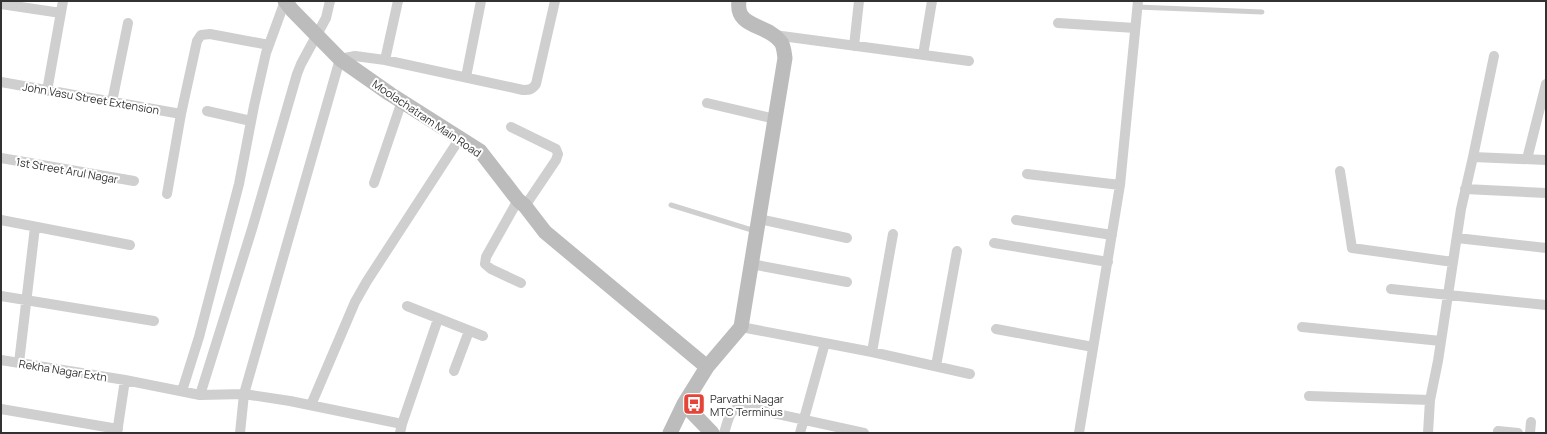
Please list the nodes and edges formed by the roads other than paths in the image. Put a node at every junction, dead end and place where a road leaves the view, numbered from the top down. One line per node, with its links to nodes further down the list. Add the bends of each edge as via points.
1 (63, 1): 13 (street)
2 (285, 1): 17 (street, Moolachatram Main Road); 19 (street)
3 (330, 1): 17 (street, via 326,18)
4 (398, 1): 24 (street)
5 (481, 1): 26 (street)
6 (555, 1): 26 (street, via 533,88 523,90)
7 (739, 1): 18 (street, via 739,13 743,19)
8 (859, 1): 20 (street)
9 (932, 1): 21 (street)
10 (1, 4): 13 (street)
11 (1138, 4): 12 (lane); 16 (street)
12 (1262, 12)
13 (61, 13): 29 (street)
14 (1058, 23): 16 (street)
15 (128, 24): 30 (street)
16 (1135, 28): 47 (street)
17 (316, 34): 23 (street, Moolachatram Main Road); 96 (street, via 297,74)
18 (774, 35): 20 (street); 35 (street, via 781,41 785,58)
19 (269, 44): 34 (street, via 210,34 202,35 197,41); 36 (street)
20 (854, 46): 21 (street)
21 (923, 55): 25 (street)
22 (1494, 56): 39 (street)
23 (340, 59): 24 (street, via 355,56); 31 (street, Moolachatram Main Road); 95 (street)
24 (385, 60): 26 (street)
25 (969, 61)
26 (466, 77)
27 (1, 82): 29 (street, John Vasu Street Extension)
28 (1546, 84): 41 (street)
29 (47, 91): 30 (street, John Vasu Street Extension)
30 (112, 102): 34 (street, John Vasu Street Extension)
31 (402, 102): 38 (street, Moolachatram Main Road); 46 (street)
32 (707, 103): 35 (street)
33 (207, 111): 36 (street)
34 (181, 114): 50 (street)
35 (775, 119): 55 (street)
36 (251, 121): 94 (street, via 239,184 200,337)
37 (511, 127): 51 (street, via 556,149 558,154 556,160)
38 (460, 138): 51 (street, Moolachatram Main Road, via 480,151); 100 (street, via 361,292)
39 (1474, 157): 41 (street); 48 (street)
40 (1, 158): 45 (street, 1st Street Arul Nagar)
41 (1527, 159): 42 (street)
42 (1546, 160)
43 (1340, 171): 66 (street, via 1352,248)
44 (1028, 174): 47 (street)
45 (134, 181)
46 (374, 183)
47 (1120, 185): 58 (street)
48 (1466, 189): 49 (street); 60 (street)
49 (1546, 193)
50 (167, 194)
51 (521, 203): 69 (street, via 486,256 485,264); 90 (street, Moolachatram Main Road, via 545,232)
52 (671, 205): 55 (lane)
53 (1, 220): 56 (street)
54 (1016, 220): 58 (street)
55 (758, 225): 59 (street); 67 (street)
56 (35, 227): 62 (street); 73 (street)
57 (893, 234): 86 (street)
58 (1112, 235): 65 (street)
59 (847, 238)
60 (1457, 238): 63 (street); 66 (street)
61 (994, 243): 65 (street)
62 (130, 245)
63 (1546, 248)
64 (958, 251): 89 (street)
65 (1108, 262): 85 (street)
66 (1453, 262): 71 (street)
67 (751, 264): 68 (street); 78 (street)
68 (847, 282)
69 (520, 283)
70 (1391, 289): 71 (street)
71 (1448, 294): 74 (street); 83 (street)
72 (1, 296): 73 (street)
73 (26, 300): 77 (street); 88 (street)
74 (1546, 305)
75 (407, 306): 76 (street)
76 (438, 319): 81 (street); 104 (street)
77 (154, 321)
78 (741, 327): 84 (street); 90 (street)
79 (1302, 327): 83 (street)
80 (996, 329): 85 (street)
81 (469, 331): 82 (street); 91 (street)
82 (483, 336)
83 (1441, 341): 98 (street)
84 (825, 343): 86 (street); 102 (street)
85 (1093, 347): 113 (street)
86 (872, 352): 89 (street)
87 (1, 360): 88 (street, Rekha Nagar Extn)
88 (18, 363): 93 (street, Rekha Nagar Extn)
89 (936, 366): 92 (street)
90 (707, 367): 99 (street)
91 (454, 371)
92 (970, 374)
93 (125, 380): 94 (street, Rekha Nagar Extn); 105 (street)
94 (182, 391): 96 (street, Rekha Nagar Extn)
95 (244, 394): 96 (street, Rekha Nagar Extn); 100 (street, Rekha Nagar Extn); 107 (street)
96 (200, 395)
97 (1309, 396): 98 (street)
98 (1430, 400): 114 (street)
99 (684, 404): 108 (street); 109 (street)
100 (311, 405): 104 (street, Rekha Nagar Extn)
101 (1, 409): 105 (street)
102 (804, 420): 110 (street, via 738,407 731,412); 111 (street); 112 (street)
103 (1531, 422): 116 (street)
104 (401, 429)
105 (118, 431)
106 (1498, 431): 115 (street)
107 (240, 433)
108 (670, 433)
109 (712, 433)
110 (724, 433)
111 (800, 433)
112 (864, 433)
113 (1079, 433)
114 (1428, 433)
115 (1518, 433)
116 (1530, 433)

